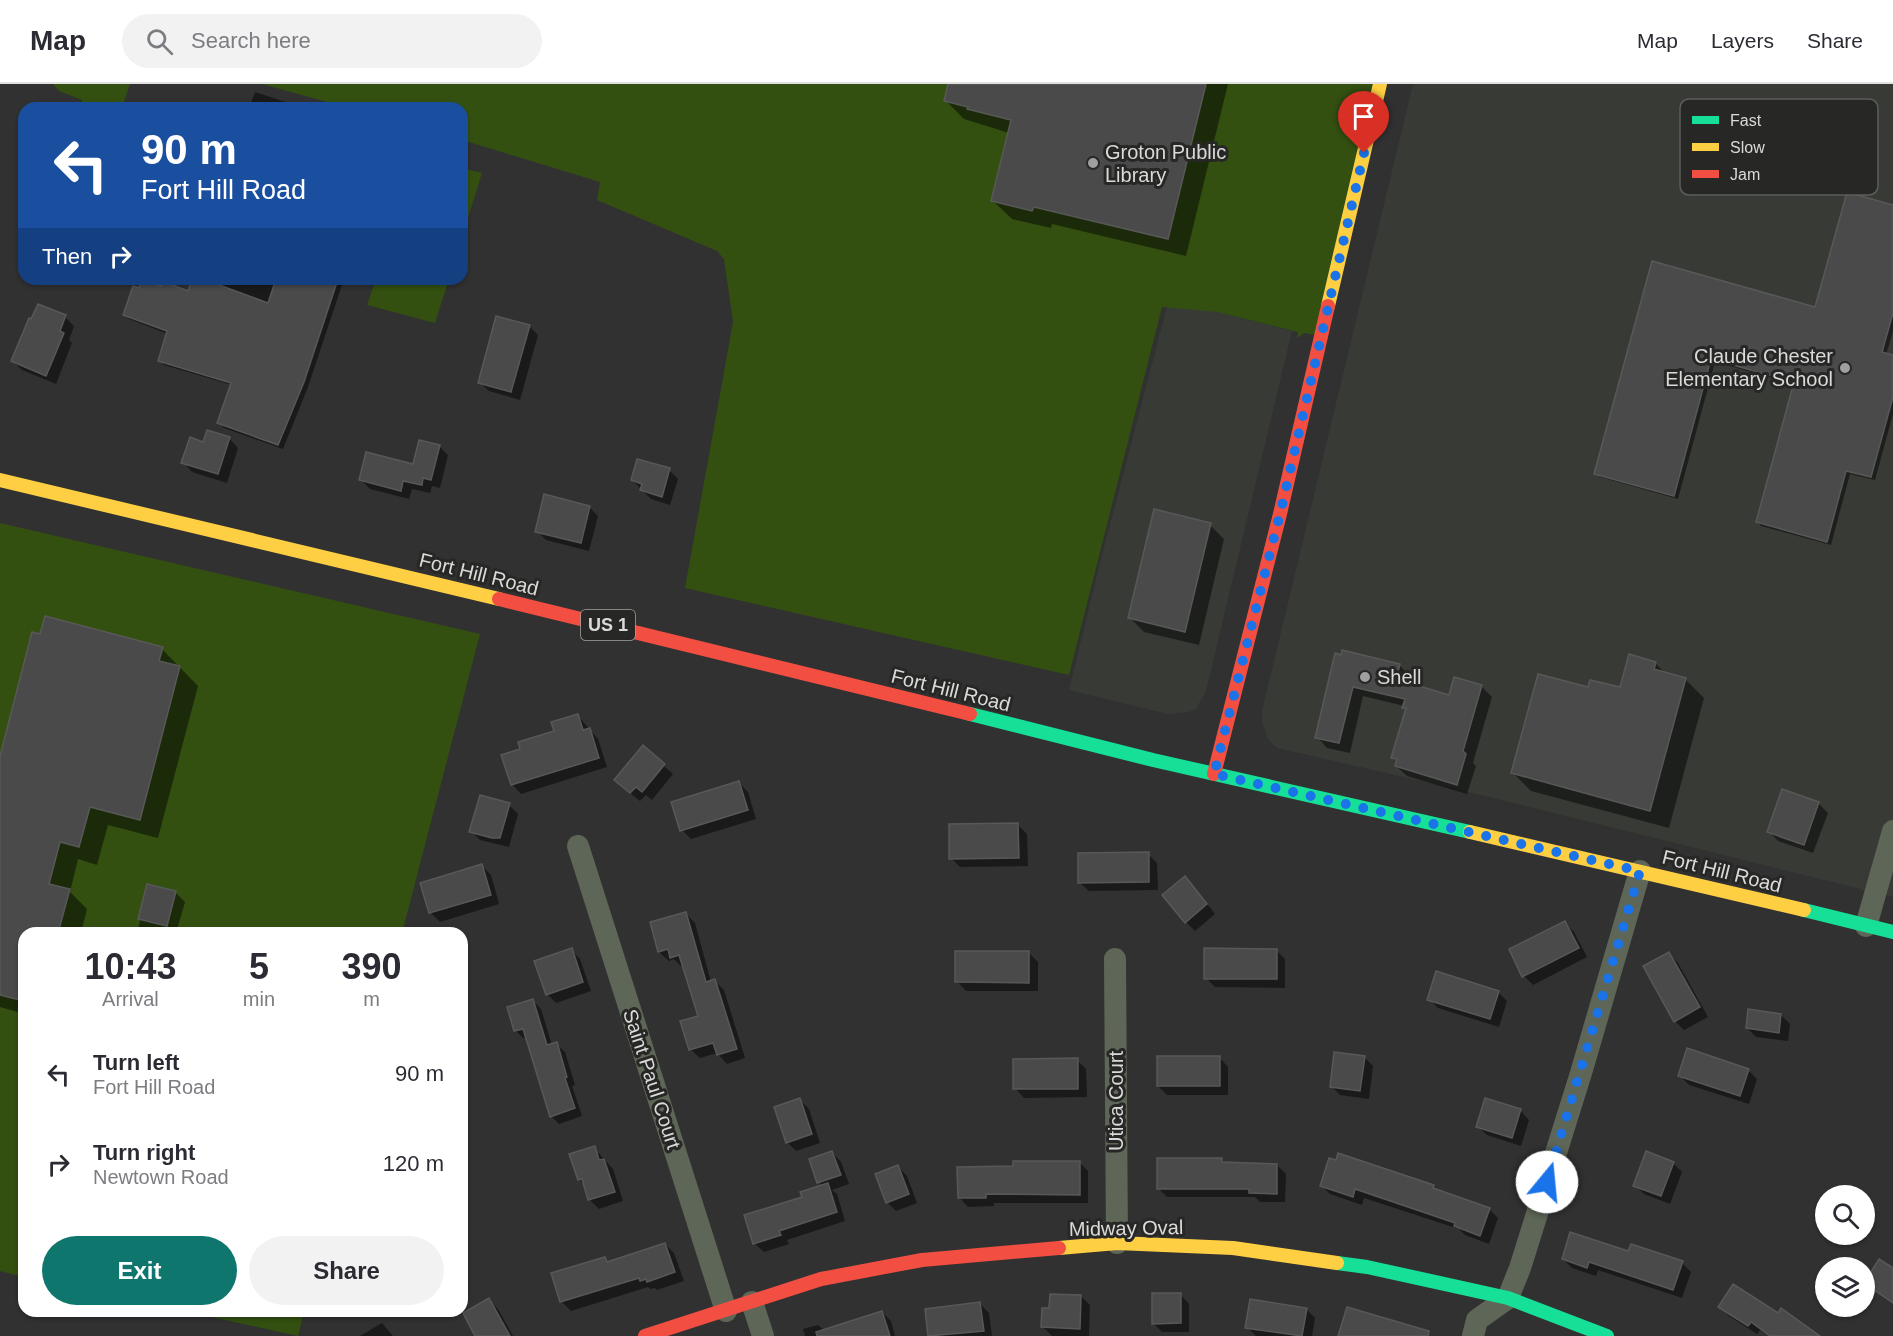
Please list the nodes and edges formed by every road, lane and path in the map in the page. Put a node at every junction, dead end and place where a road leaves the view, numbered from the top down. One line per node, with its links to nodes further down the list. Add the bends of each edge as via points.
1 (1380, 84): 3 (main road)
2 (0, 480): 3 (main road, Fort Hill Road / US 1)
3 (1214, 774): 6 (main road, Fort Hill Road / US 1)
4 (1893, 831): 7 (street)
5 (578, 846): 13 (street, Saint Paul Court)
6 (1640, 871): 7 (main road, Fort Hill Road / US 1); 11 (street)
7 (1866, 926): 8 (main road, Fort Hill Road / US 1)
8 (1893, 932)
9 (1116, 959): 10 (street, Utica Court)
10 (1117, 1243): 11 (main road, Midway Oval, via 1244,1249 1367,1267); 12 (main road, Midway Oval, via 922,1260 821,1279)
11 (1508, 1298): 16 (street, via 1477,1320); 17 (main road, Midway Oval)
12 (752, 1302): 13 (main road, Midway Oval); 15 (street)
13 (726, 1311): 14 (main road, Midway Oval)
14 (645, 1336)
15 (763, 1336)
16 (1473, 1336)
17 (1607, 1336)

